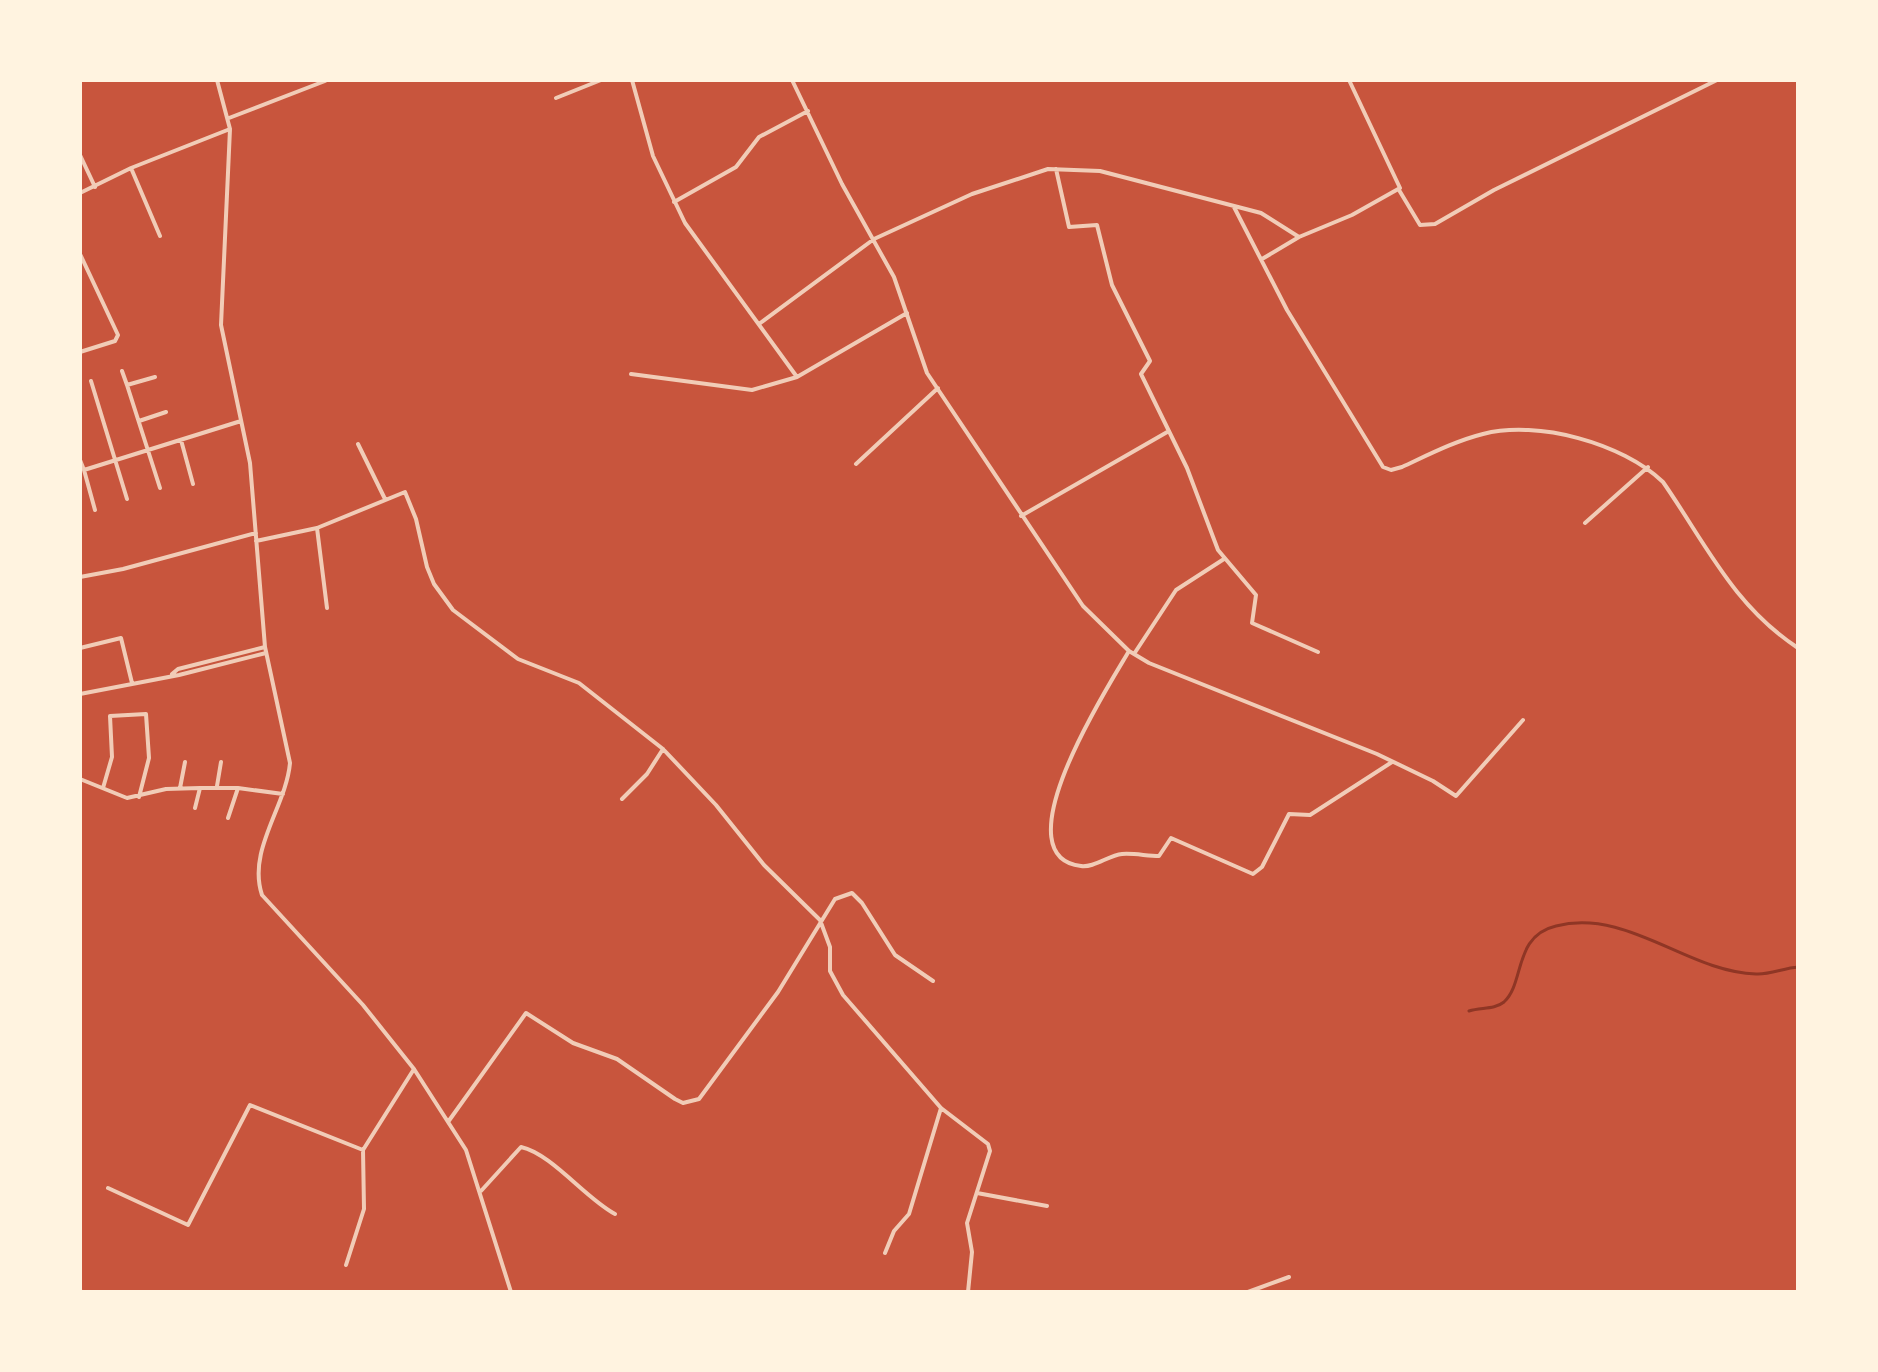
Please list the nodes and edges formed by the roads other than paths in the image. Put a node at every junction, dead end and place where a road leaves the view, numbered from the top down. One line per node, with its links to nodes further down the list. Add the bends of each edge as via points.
1 (217, 80): 10 (street)
2 (601, 80): 8 (street)
3 (632, 80): 18 (street, via 653,156)
4 (792, 80): 9 (street)
5 (1349, 80): 16 (street)
6 (1717, 80): 16 (street, via 1435,224 1420,225)
7 (325, 81): 10 (street)
8 (556, 98)
9 (808, 111): 18 (street, via 759,137 736,167); 22 (street)
10 (229, 118): 11 (street)
11 (230, 129): 13 (street); 37 (street, via 221,325)
12 (80, 155): 15 (street)
13 (131, 168): 15 (street); 20 (street)
14 (1056, 169): 19 (street, via 1100,171); 22 (street, via 972,194); 38 (street, via 1069,227 1097,225 1112,285 1150,361 1141,374)
15 (95, 187): 17 (street)
16 (1399, 190): 21 (street)
17 (80, 193)
18 (674, 202): 26 (street)
19 (1234, 207): 21 (street, via 1270,217); 24 (street)
20 (160, 236)
21 (1299, 237): 24 (street)
22 (874, 239): 25 (street); 26 (street)
23 (80, 254): 27 (street, via 118,335 115,341)
24 (1262, 259): 45 (street, via 1345,409 1386,468 1501,432 1579,437)
25 (907, 313): 31 (street); 34 (street, via 923,365)
26 (759, 324): 31 (street)
27 (81, 350)
28 (122, 371): 33 (street)
29 (631, 374): 31 (street, via 752,390)
30 (155, 377): 33 (street)
31 (797, 377)
32 (91, 381): 43 (street)
33 (127, 385): 36 (street)
34 (938, 388): 44 (street); 52 (street)
35 (166, 412): 36 (street)
36 (139, 421): 41 (street)
37 (241, 421): 39 (street); 55 (street)
38 (1169, 431): 52 (street); 57 (street)
39 (181, 440): 41 (street); 47 (street)
40 (358, 444): 50 (street)
41 (149, 450): 43 (street); 48 (street)
42 (80, 460): 46 (street)
43 (115, 460): 46 (street); 49 (street)
44 (856, 464)
45 (1648, 467): 53 (street); 61 (street, via 1671,493 1737,595 1768,628)
46 (84, 470): 51 (street)
47 (193, 484)
48 (160, 488)
49 (127, 499)
50 (385, 499): 54 (street); 68 (street, via 399,492 408,495 434,584 461,619 518,659 579,683)
51 (95, 510)
52 (1021, 516): 63 (street, via 1083,606)
53 (1585, 523)
54 (317, 528): 56 (street); 59 (street)
55 (256, 532): 56 (street); 58 (street)
56 (256, 541): 62 (street)
57 (1225, 558): 63 (street, via 1176,590); 64 (street, via 1256,595 1252,623)
58 (80, 577)
59 (327, 608)
60 (80, 648): 65 (street, via 121,638)
61 (1798, 648)
62 (266, 650): 65 (street); 80 (street, via 288,748)
63 (1131, 652): 71 (street); 71 (street, via 1093,713 1055,794 1053,845 1076,865 1120,854 1159,856 1171,838 1253,874 1262,867 1289,814 1310,815)
64 (1318, 652)
65 (132, 683): 66 (street)
66 (80, 694)
67 (1523, 720): 71 (street, via 1459,796)
68 (663, 749): 82 (street); 85 (street, via 764,865)
69 (185, 762): 76 (street)
70 (221, 762): 74 (street)
71 (1392, 762)
72 (1798, 769): 79 (street)
73 (80, 779): 75 (street)
74 (217, 786): 77 (street); 78 (street)
75 (103, 788): 81 (street); 81 (street, via 112,757 110,716 146,714 149,758)
76 (180, 788): 77 (street); 81 (street)
77 (200, 788): 83 (street)
78 (238, 788): 80 (street); 84 (street)
79 (1798, 788)
80 (283, 794): 87 (street, via 257,873 262,895)
81 (139, 797)
82 (622, 799)
83 (195, 808)
84 (228, 818)
85 (820, 920): 86 (street, via 835,899 852,893 895,955); 88 (street, via 837,987); 89 (street, via 784,984 699,1099 683,1103 617,1059 573,1043 526,1013)
86 (933, 981)
87 (414, 1069): 89 (street); 90 (street)
88 (941, 1108): 93 (street, via 988,1144); 96 (street, via 909,1214)
89 (448, 1122): 92 (street, via 470,1158)
90 (363, 1150): 91 (street, via 254,1104 244,1113 188,1225); 97 (street, via 364,1209)
91 (108, 1188)
92 (481, 1191): 95 (street, via 521,1147 540,1154); 99 (street)
93 (977, 1193): 94 (street); 100 (street, via 967,1223 972,1252)
94 (1047, 1206)
95 (615, 1214)
96 (885, 1253)
97 (346, 1265)
98 (1289, 1277): 101 (street)
99 (511, 1292)
100 (968, 1292)
101 (1248, 1292)

